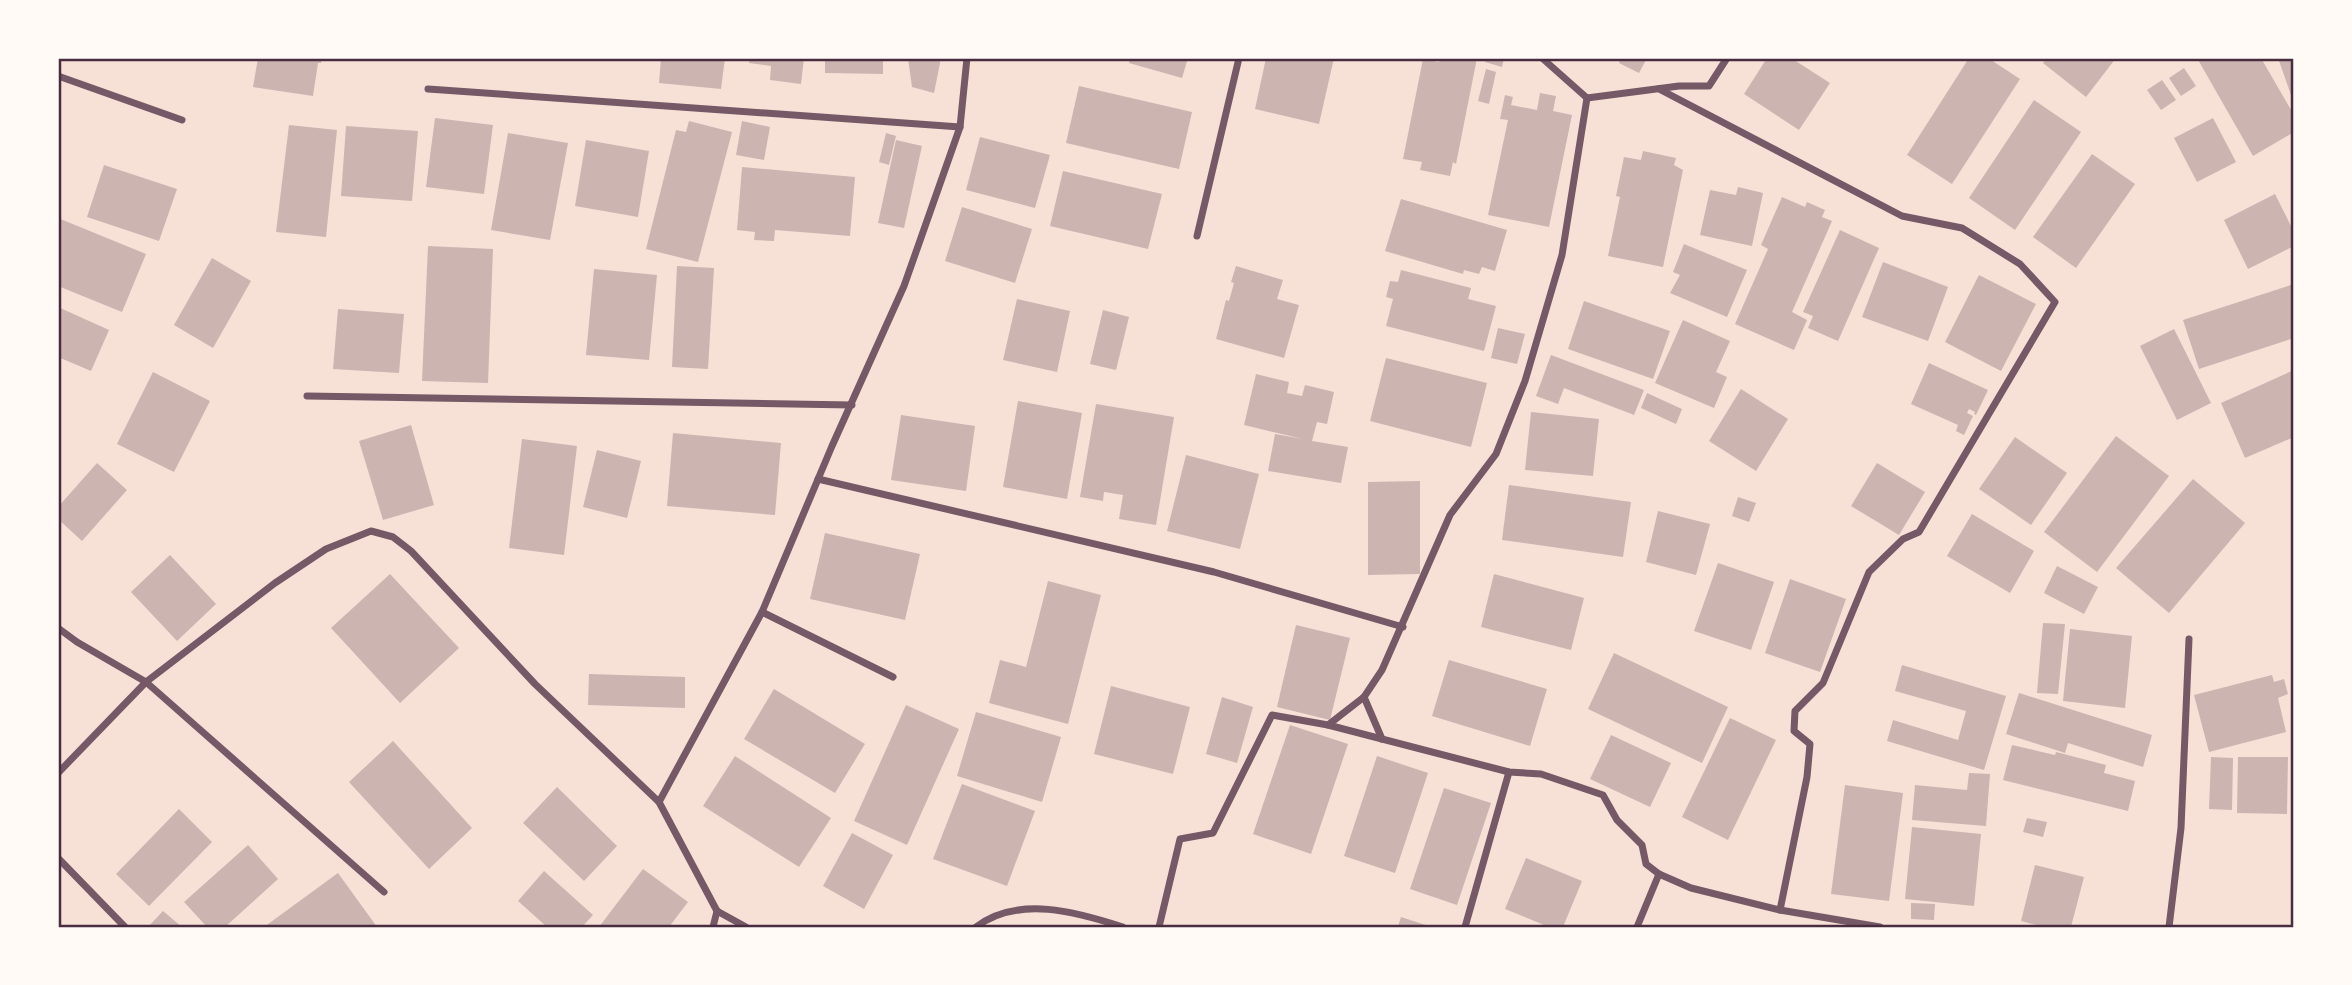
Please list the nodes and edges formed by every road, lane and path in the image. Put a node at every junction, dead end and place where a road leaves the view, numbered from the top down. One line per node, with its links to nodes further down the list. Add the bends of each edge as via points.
1 (967, 58): 10 (street)
2 (1239, 58): 11 (street)
3 (1542, 58): 8 (street)
4 (1727, 58): 7 (street, via 1709,86)
5 (58, 76): 9 (street)
6 (428, 89): 10 (street)
7 (1659, 89): 8 (street); 31 (street, via 1902,216 1962,228 2020,264 2055,302 1919,532 1903,538 1869,572 1823,683 1795,711 1794,731 1810,744)
8 (1587, 98): 16 (street, via 1562,255 1525,381 1496,454 1450,515)
9 (183, 120)
10 (960, 127): 13 (street, via 904,286)
11 (1198, 236)
12 (307, 396): 13 (street)
13 (852, 405): 14 (street)
14 (818, 479): 15 (street); 16 (street, via 1214,572)
15 (762, 612): 19 (street); 26 (street)
16 (1403, 626): 21 (street)
17 (58, 628): 20 (street)
18 (2189, 639): 41 (street, via 2181,828)
19 (893, 677)
20 (146, 682): 25 (street); 26 (street, via 285,576 326,549 371,531 393,537 411,551 535,684); 29 (street)
21 (1364, 697): 22 (street); 23 (street)
22 (1328, 725): 23 (street); 37 (street, via 1272,715 1213,833 1180,839)
23 (1382, 739): 24 (street)
24 (1509, 772): 28 (street, via 1541,774 1603,795 1617,820 1642,845 1646,864); 38 (street)
25 (58, 773)
26 (659, 802): 30 (street)
27 (58, 858): 32 (street)
28 (1659, 874): 31 (street, via 1690,888); 39 (street)
29 (384, 891)
30 (717, 911): 33 (street); 34 (street)
31 (1780, 911): 40 (street)
32 (125, 927)
33 (713, 927)
34 (746, 927)
35 (976, 927): 36 (street, via 1005,912 1031,908 1082,914)
36 (1123, 927)
37 (1159, 927)
38 (1465, 927)
39 (1637, 927)
40 (1880, 927)
41 (2169, 927)

